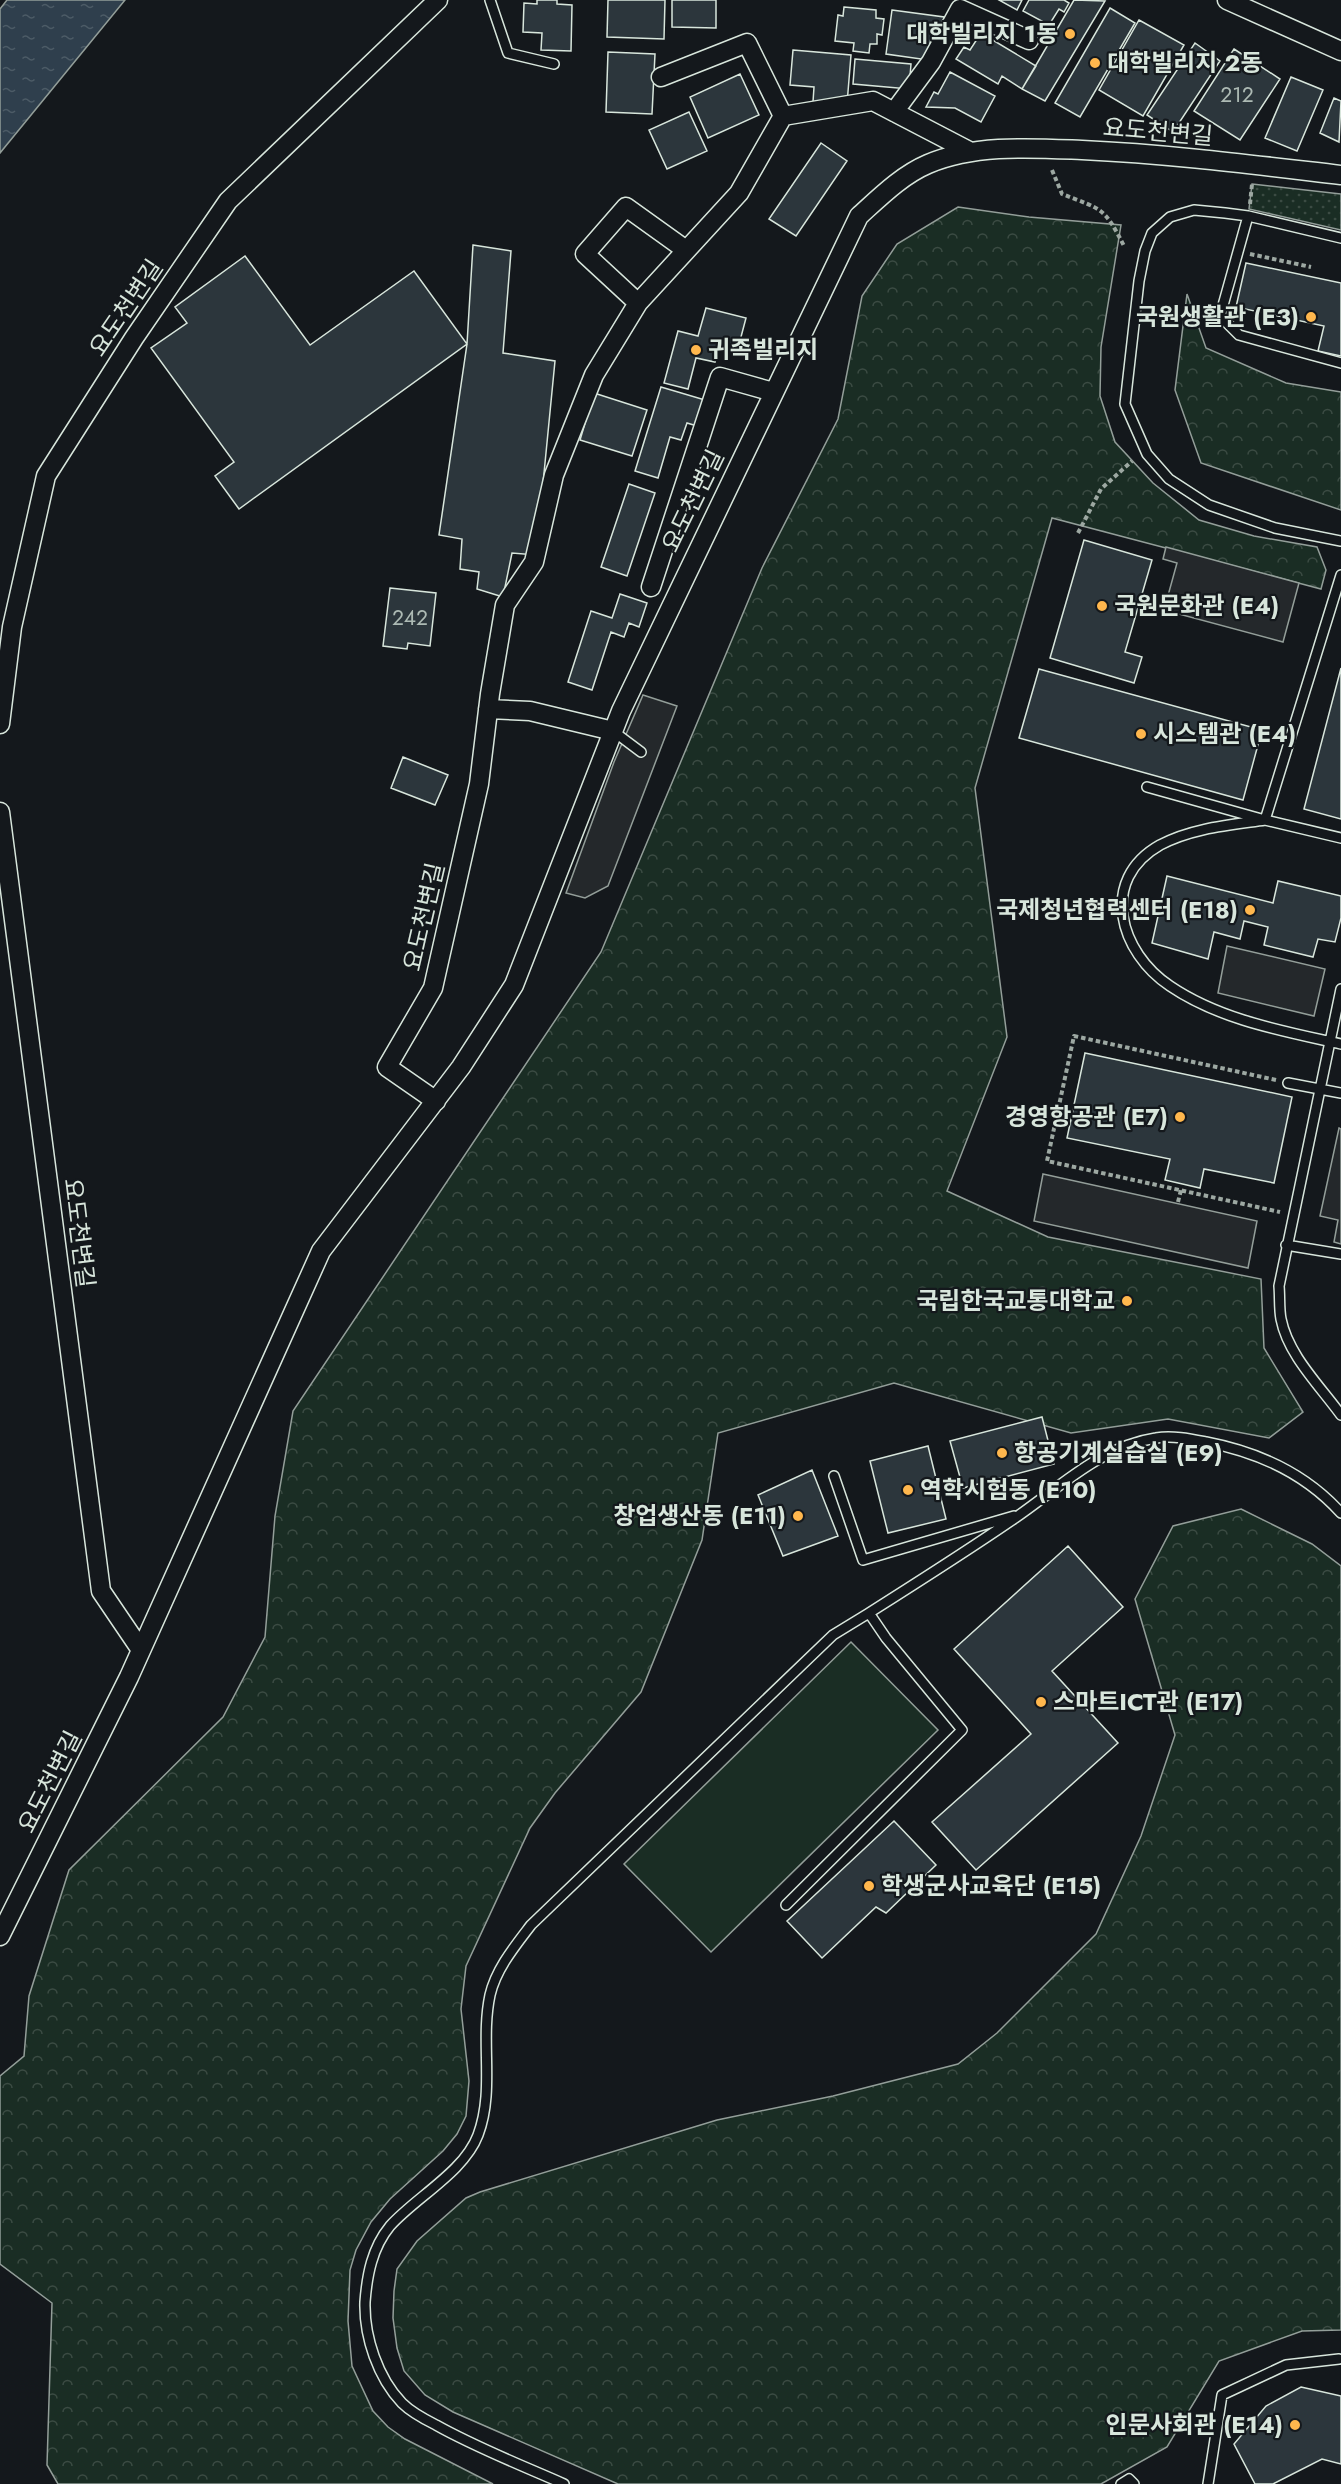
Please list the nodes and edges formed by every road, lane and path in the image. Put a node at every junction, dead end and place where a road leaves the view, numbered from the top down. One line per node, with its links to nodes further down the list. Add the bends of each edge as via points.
1 (438, 0): 28 (street, 요도천변길, via 228,201 46,476 12,627)
2 (490, 0): 6 (lane, via 508,53)
3 (1227, 0): 5 (street)
4 (1029, 40): 8 (street, via 960,9 931,62)
5 (1341, 51)
6 (554, 64)
7 (661, 77): 9 (street, via 747,43)
8 (894, 112): 9 (street, via 873,101); 10 (street)
9 (783, 116): 16 (street, 요도천변길, via 739,193)
10 (971, 152): 12 (street, 요도천변길, via 1032,148 1140,153); 21 (street, 요도천변길, via 928,164 889,188 859,216)
11 (1052, 170): 15 (path, via 1062,194 1100,208)
12 (1341, 175)
13 (1248, 216): 14 (lane); 20 (lane, via 1220,316 1239,335); 24 (lane, via 1194,210 1170,217 1152,233 1139,281 1125,404 1147,454 1169,479 1209,505 1275,528)
14 (1341, 238)
15 (1124, 246)
16 (686, 250): 19 (street, 요도천변길); 19 (street, via 626,207 585,254)
17 (1248, 253): 18 (path)
18 (1311, 267)
19 (638, 303): 27 (street, 요도천변길, via 594,375 554,475 534,562 505,604)
20 (1341, 363)
21 (773, 392): 26 (street, 요도천변길, via 720,377); 29 (street, 요도천변길)
22 (1132, 461): 23 (path, via 1101,489)
23 (1078, 533)
24 (1341, 541)
25 (1341, 575): 33 (lane)
26 (651, 587)
27 (488, 708): 29 (street, via 530,711); 41 (street, 요도천변길, via 479,784 433,988 387,1067)
28 (0, 724)
29 (613, 731): 30 (lane); 41 (street, 요도천변길, via 514,985)
30 (641, 752)
31 (1147, 787): 33 (lane)
32 (0, 812): 52 (street, 요도천변길, via 101,1591)
33 (1265, 820): 34 (lane); 36 (lane, via 1184,834 1158,846 1136,863 1121,901 1122,920 1144,966 1170,986 1237,1018)
34 (1341, 838)
35 (1341, 989): 36 (lane)
36 (1329, 1042): 37 (lane); 39 (lane)
37 (1341, 1044)
38 (1288, 1083): 39 (lane); 42 (path, via 1074,1036 1047,1161)
39 (1320, 1089): 40 (lane); 45 (lane)
40 (1341, 1093)
41 (436, 1101): 52 (street, 요도천변길, via 321,1251)
42 (1181, 1191): 43 (path); 44 (path)
43 (1178, 1202)
44 (1280, 1212)
45 (1286, 1245): 46 (lane); 47 (lane, via 1279,1286 1287,1338)
46 (1341, 1254)
47 (1341, 1415)
48 (834, 1476): 50 (lane, via 863,1560)
49 (1341, 1513): 50 (lane, via 1290,1471 1264,1458 1189,1438 1157,1437 1099,1459)
50 (1022, 1514): 51 (lane)
51 (869, 1613): 53 (lane, via 962,1730); 56 (lane, via 833,1635 531,1925 508,1956 490,1994 486,2112 477,2137 465,2156 390,2227 369,2266 365,2310 369,2337 377,2364 402,2403 453,2435)
52 (141, 1650): 54 (street, 요도천변길)
53 (786, 1905)
54 (0, 1936)
55 (1339, 2359): 59 (lane, via 1286,2365 1222,2395)
56 (564, 2484)
57 (1121, 2484): 58 (lane, via 1129,2478)
58 (1134, 2484)
59 (1208, 2484)

